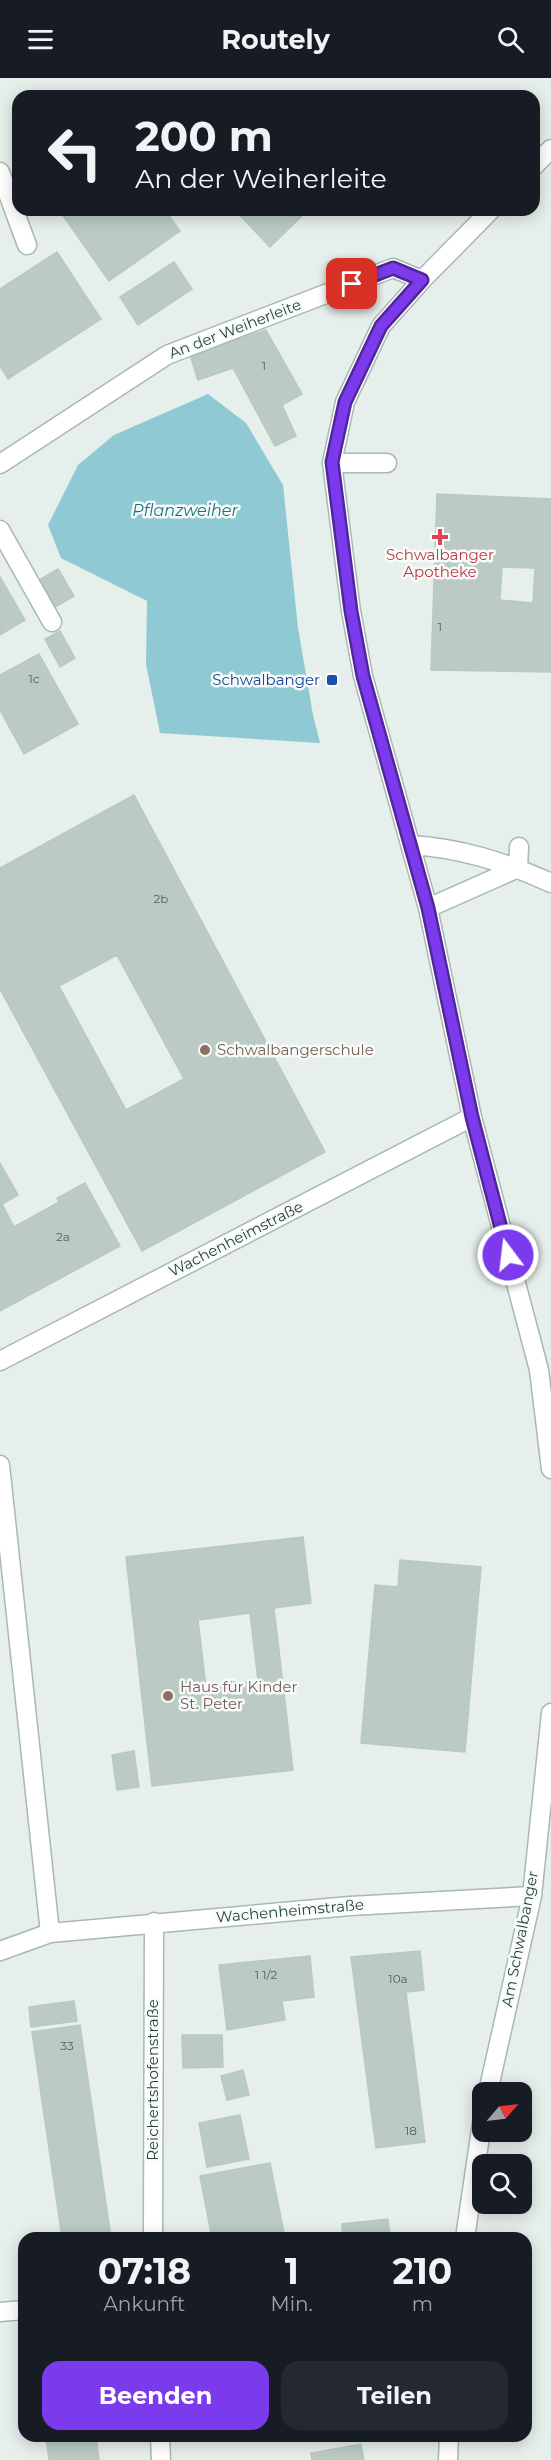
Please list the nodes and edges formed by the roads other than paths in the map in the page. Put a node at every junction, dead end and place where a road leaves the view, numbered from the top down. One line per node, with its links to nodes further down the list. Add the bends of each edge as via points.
1 (551, 149): 2 (street)
2 (540, 160)
3 (0, 172): 4 (street)
4 (12, 204)
5 (16, 216): 7 (street)
6 (485, 216): 8 (street)
7 (27, 245)
8 (422, 280): 9 (street, via 381,326 345,402); 10 (street, An der Weiherleite, via 393,268 167,355)
9 (332, 462): 11 (street); 14 (street, via 363,676)
10 (0, 464)
11 (387, 464)
12 (0, 530): 13 (street)
13 (52, 622)
14 (410, 845): 16 (street, via 441,846); 18 (street)
15 (519, 847): 16 (street)
16 (518, 868): 17 (street); 18 (street)
17 (551, 883)
18 (428, 908): 19 (street)
19 (472, 1117): 20 (street, Wachenheimstraße); 22 (street, via 539,1370)
20 (0, 1361)
21 (0, 1465): 26 (street)
22 (551, 1469)
23 (551, 1713): 24 (street, Am Schwalbanger)
24 (531, 1896): 25 (street, Wachenheimstraße); 28 (street, Am Schwalbanger)
25 (154, 1923): 26 (street, Wachenheimstraße); 30 (street, Reichertshofenstraße)
26 (50, 1933): 27 (street, Wachenheimstraße)
27 (0, 1951)
28 (490, 2082)
29 (479, 2142): 31 (street)
30 (153, 2232)
31 (466, 2232)
32 (18, 2310): 33 (street)
33 (0, 2312)
34 (160, 2442): 36 (street)
35 (449, 2442): 37 (street)
36 (161, 2460)
37 (448, 2460)

